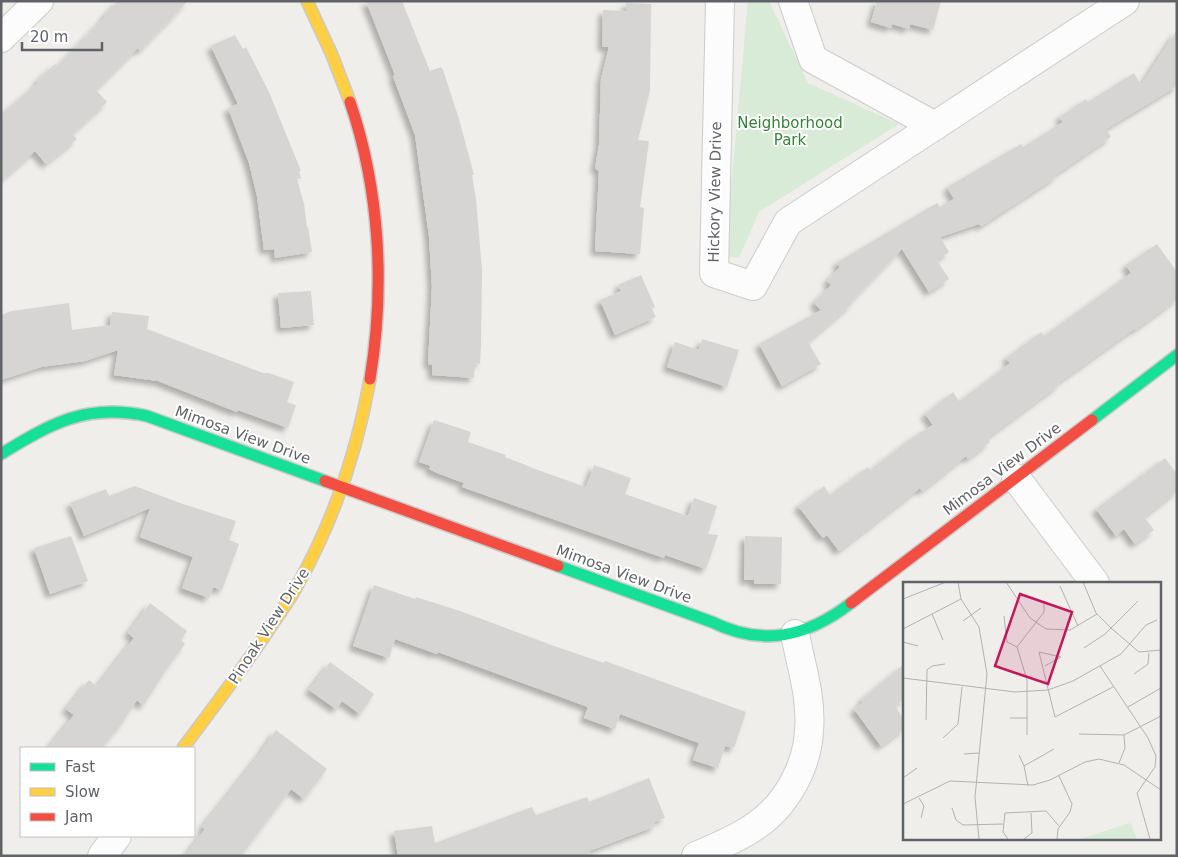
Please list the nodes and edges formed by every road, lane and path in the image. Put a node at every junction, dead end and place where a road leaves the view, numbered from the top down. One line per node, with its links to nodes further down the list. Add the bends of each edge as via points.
1 (39, 1): 6 (street)
2 (307, 1): 11 (street, Pinoak View Drive, via 332,51 353,111 368,172 378,245 378,307 371,380 360,432)
3 (720, 1): 7 (street, Hickory View Drive, via 714,273 753,286 788,222)
4 (793, 1): 7 (street, via 813,59)
5 (1125, 1): 7 (street, Hickory View Drive)
6 (1, 38)
7 (935, 126)
8 (1177, 355): 10 (street, Mimosa View Drive)
9 (1, 454): 11 (street, Mimosa View Drive, via 65,418 91,412 120,411 147,416)
10 (1016, 478): 12 (street); 13 (street, Mimosa View Drive, via 842,610)
11 (343, 487): 13 (street, Mimosa View Drive, via 737,632 763,637); 14 (street, Pinoak View Drive, via 326,531 298,586)
12 (1094, 582)
13 (795, 634): 17 (street, via 808,702 809,731 805,757 795,782 777,808 755,827)
14 (184, 747)
15 (116, 837): 16 (street)
16 (102, 856)
17 (696, 856)

